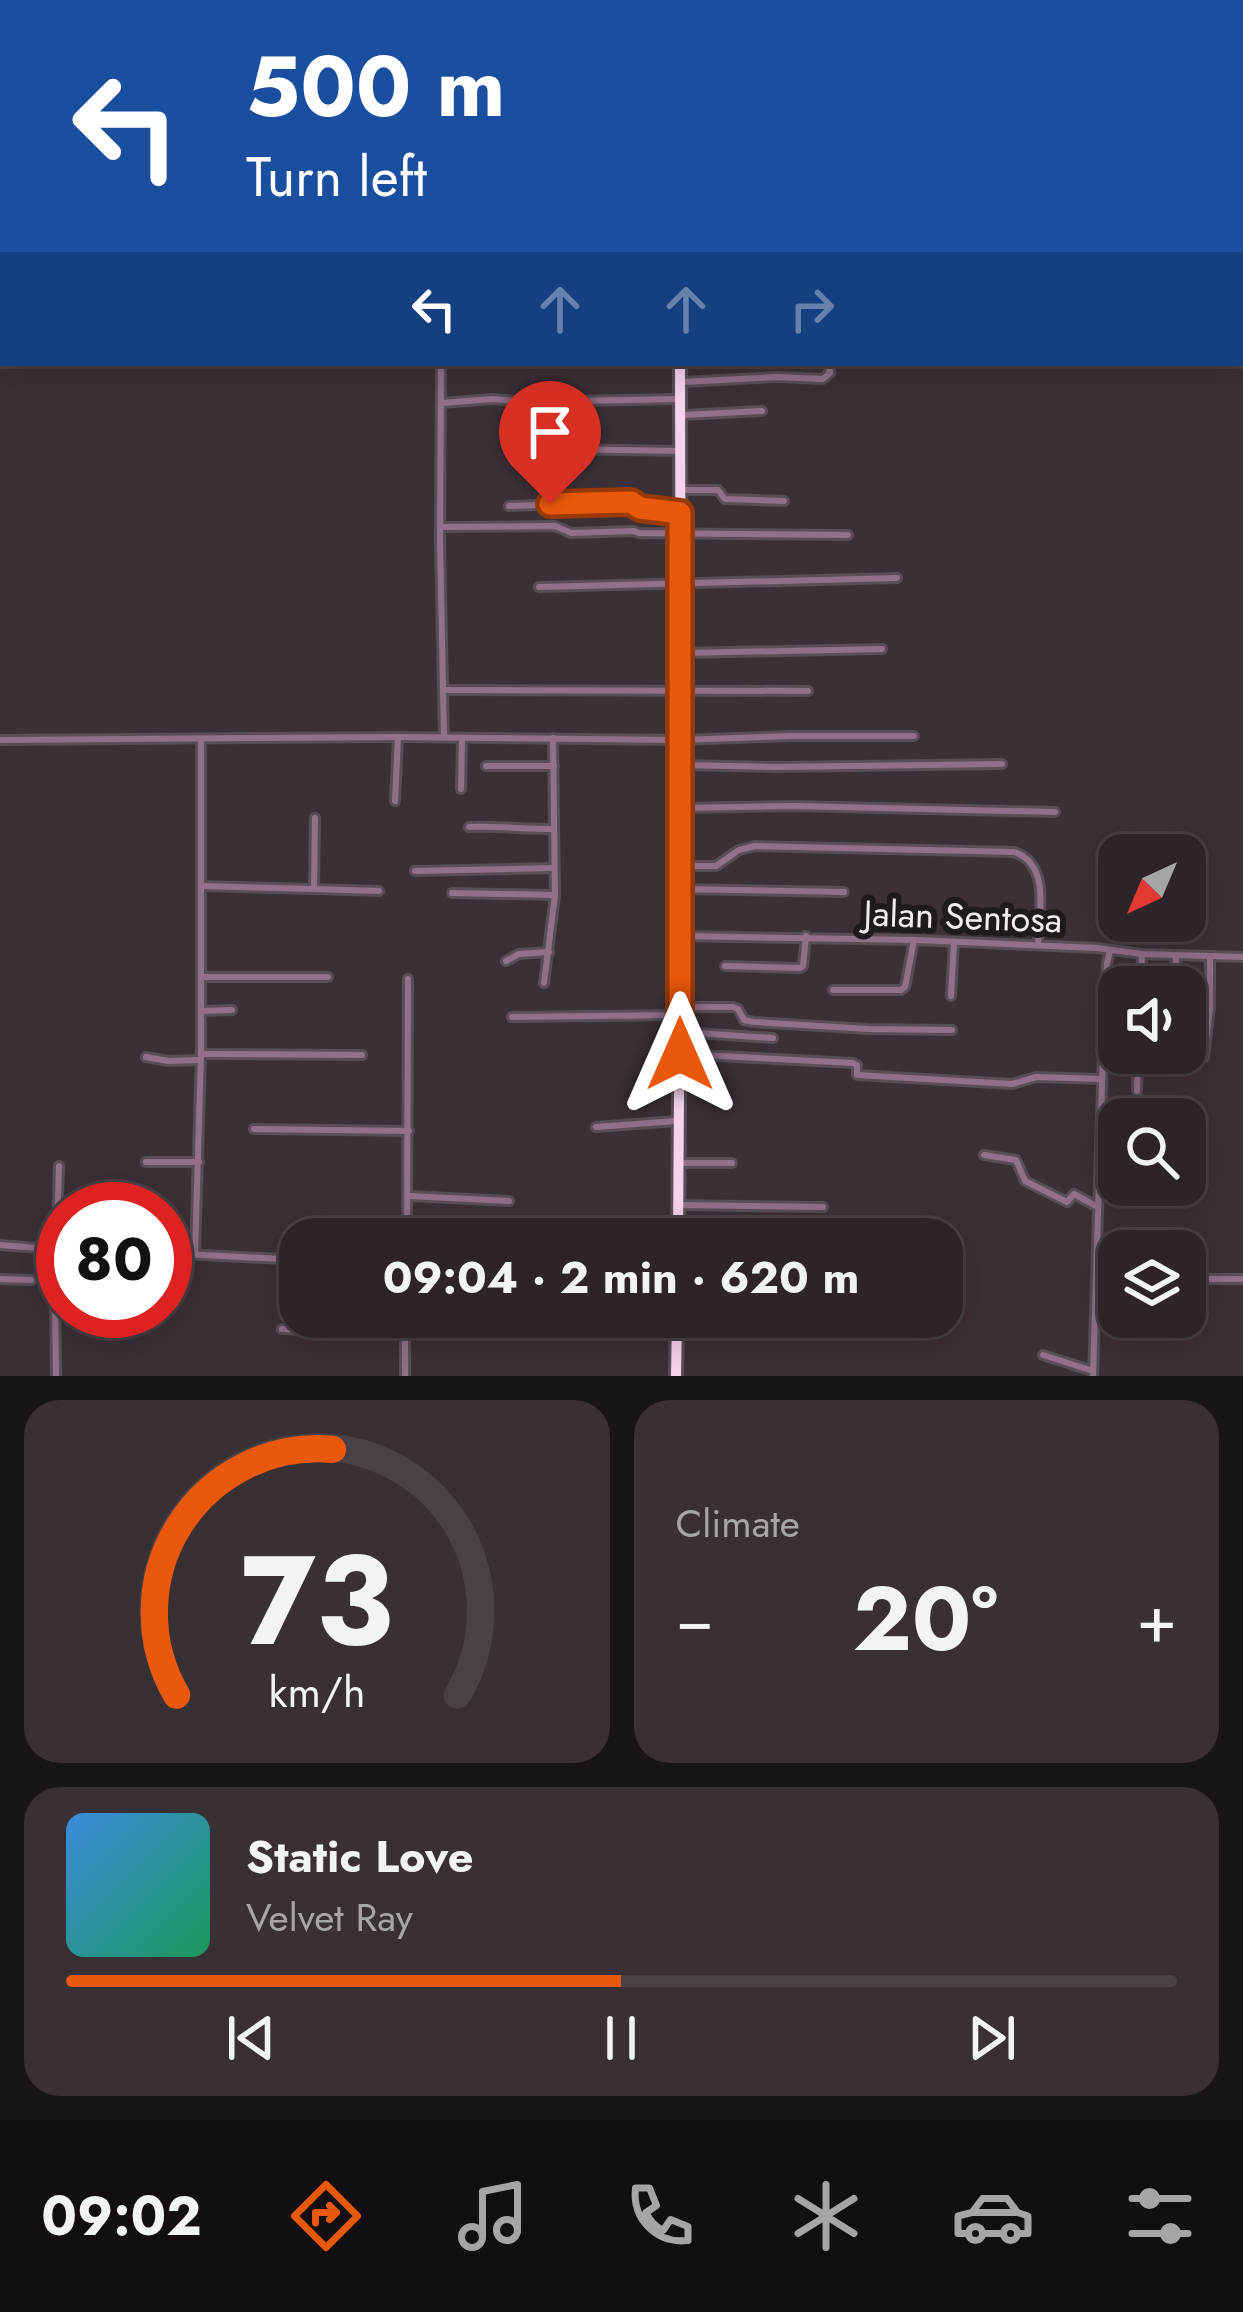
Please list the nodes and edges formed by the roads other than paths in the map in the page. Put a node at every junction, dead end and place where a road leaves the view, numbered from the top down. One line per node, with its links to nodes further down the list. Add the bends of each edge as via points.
1 (441, 366): 6 (street)
2 (680, 366): 4 (highway)
3 (830, 366): 4 (street, via 823,379)
4 (680, 382): 5 (highway)
5 (680, 399): 6 (street); 8 (highway)
6 (442, 404): 15 (street)
7 (763, 411): 8 (street)
8 (679, 416): 10 (highway)
9 (559, 449): 10 (street)
10 (680, 452): 11 (highway)
11 (680, 490): 12 (street); 14 (highway)
12 (784, 501)
13 (509, 506): 14 (street, via 631,502)
14 (680, 513): 16 (highway)
15 (441, 526): 16 (street); 23 (street)
16 (680, 534): 17 (street); 19 (highway)
17 (848, 535)
18 (897, 578): 19 (street)
19 (681, 584): 20 (street); 22 (highway)
20 (539, 587)
21 (883, 649): 22 (street)
22 (681, 653): 24 (highway)
23 (444, 690): 24 (street); 28 (street)
24 (680, 690): 25 (street); 33 (highway)
25 (808, 691)
26 (914, 736): 33 (street)
27 (398, 737): 28 (street); 30 (street); 39 (street)
28 (444, 738): 31 (street)
29 (554, 738): 31 (street); 33 (street); 37 (street)
30 (201, 739): 32 (street); 48 (street)
31 (462, 739): 38 (street)
32 (0, 740)
33 (680, 740): 35 (highway)
34 (1002, 764): 35 (street)
35 (680, 765): 40 (highway)
36 (486, 766): 37 (street)
37 (554, 766): 44 (street)
38 (461, 789)
39 (395, 801)
40 (681, 808): 41 (street); 45 (highway)
41 (1055, 812)
42 (315, 818): 49 (street)
43 (469, 826): 44 (street)
44 (554, 830): 46 (street)
45 (680, 866): 50 (highway); 59 (street, via 716,866 755,846 1014,852 1036,868)
46 (554, 868): 47 (street); 54 (street)
47 (415, 872)
48 (202, 886): 49 (street); 70 (street)
49 (314, 889): 51 (street)
50 (680, 890): 52 (street); 55 (highway)
51 (379, 891)
52 (844, 892)
53 (452, 893): 54 (street)
54 (555, 895): 61 (street)
55 (680, 936): 56 (street, Jalan Sentosa); 78 (highway)
56 (806, 936): 57 (street, Jalan Sentosa); 67 (street, via 800,968)
57 (914, 940): 58 (street, Jalan Sentosa); 74 (street, via 901,990)
58 (954, 942): 59 (street, Jalan Sentosa); 75 (street)
59 (1037, 946): 60 (street, Jalan Sentosa)
60 (1111, 950): 62 (street, Jalan Sentosa); 89 (street)
61 (549, 952): 66 (street); 73 (street)
62 (1142, 954): 63 (street, Jalan Sentosa); 68 (street)
63 (1176, 956): 64 (street, Jalan Sentosa); 69 (street)
64 (1210, 956): 65 (street, Jalan Sentosa); 80 (street)
65 (1243, 957)
66 (506, 961)
67 (725, 966)
68 (1142, 966)
69 (1176, 966)
70 (201, 976): 71 (street); 77 (street)
71 (328, 977)
72 (408, 979): 94 (street)
73 (544, 983)
74 (833, 990)
75 (950, 996)
76 (232, 1010): 77 (street)
77 (202, 1011): 87 (street)
78 (680, 1011): 79 (street); 81 (street, via 733,1007 754,1022); 82 (highway)
79 (512, 1016)
80 (1206, 1027)
81 (952, 1030)
82 (680, 1032): 83 (street); 84 (highway)
83 (773, 1038)
84 (680, 1054): 89 (street, via 853,1063 857,1075 911,1079); 91 (highway)
85 (362, 1055): 87 (street)
86 (146, 1057): 87 (street)
87 (201, 1057): 97 (street)
88 (1137, 1074): 90 (street)
89 (1101, 1079): 105 (street)
90 (1137, 1091)
91 (680, 1121): 92 (street); 98 (highway)
92 (596, 1127)
93 (254, 1129): 94 (street)
94 (409, 1131): 102 (street)
95 (984, 1155): 105 (street, via 1016,1160 1025,1181 1067,1202 1074,1194)
96 (146, 1162): 97 (street)
97 (199, 1162): 112 (street)
98 (680, 1163): 99 (street); 104 (highway)
99 (732, 1163)
100 (59, 1166): 101 (street)
101 (59, 1182)
102 (409, 1196): 103 (street); 107 (street)
103 (509, 1202)
104 (680, 1205): 106 (street); 108 (highway)
105 (1097, 1206): 114 (street)
106 (823, 1207)
107 (408, 1218)
108 (679, 1218)
109 (0, 1245): 110 (street)
110 (36, 1248)
111 (192, 1254): 112 (street)
112 (195, 1254): 113 (street)
113 (279, 1259)
114 (1096, 1277): 123 (street)
115 (0, 1279): 118 (street)
116 (1206, 1279): 117 (street)
117 (1243, 1279)
118 (31, 1280)
119 (56, 1338): 124 (street)
120 (404, 1338): 125 (street)
121 (678, 1338): 126 (highway)
122 (1043, 1355): 123 (street)
123 (1093, 1374)
124 (56, 1376)
125 (404, 1376)
126 (676, 1376)

